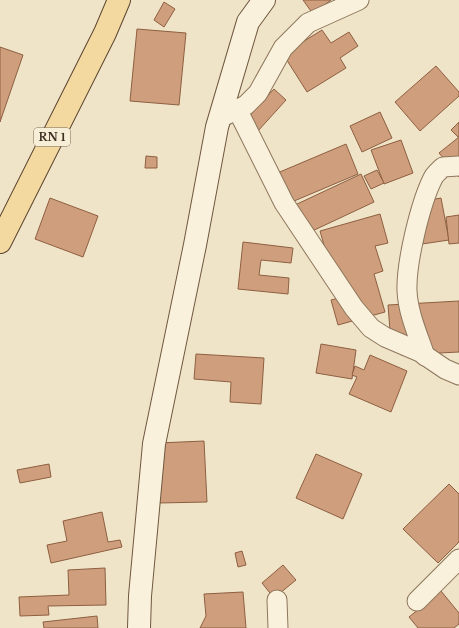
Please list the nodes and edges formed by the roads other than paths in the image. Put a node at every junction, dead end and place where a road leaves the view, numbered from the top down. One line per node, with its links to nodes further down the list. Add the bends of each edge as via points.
1 (119, 0): 5 (main road, RN 1)
2 (129, 0): 5 (main road, RN 1)
3 (264, 0): 6 (street, via 248,22)
4 (359, 0): 6 (street, via 308,23 283,48 258,93 246,105)
5 (105, 33): 8 (main road, RN 1)
6 (228, 114): 9 (street, via 354,308 371,328); 14 (street, via 195,245 154,444)
7 (459, 166): 9 (street, via 443,167 433,177 420,212 409,267 407,292 412,320)
8 (0, 242)
9 (425, 356): 10 (street)
10 (459, 375)
11 (459, 559): 13 (street)
12 (277, 600): 15 (street)
13 (417, 600)
14 (139, 628)
15 (278, 628)

